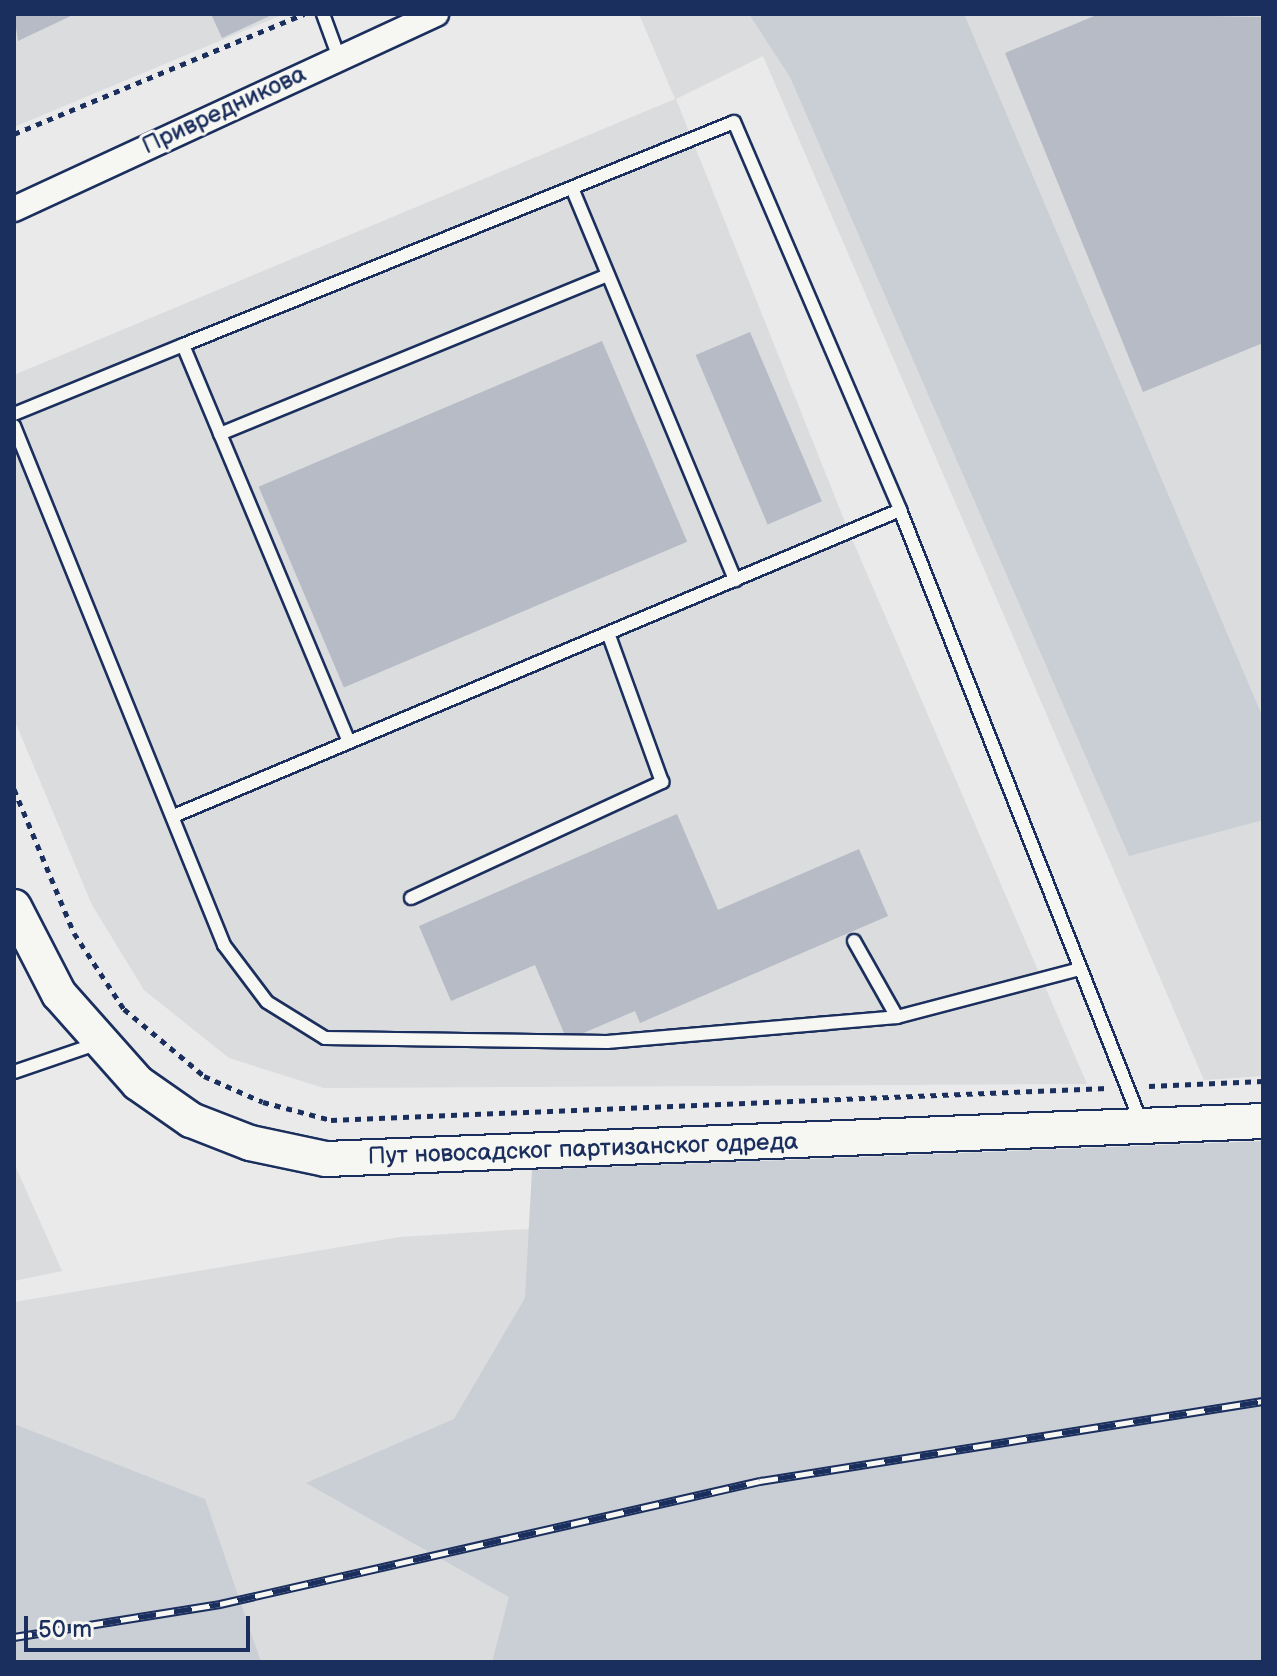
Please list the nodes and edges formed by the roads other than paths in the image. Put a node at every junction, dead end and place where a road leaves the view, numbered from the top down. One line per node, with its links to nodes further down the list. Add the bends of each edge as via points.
1 (323, 14): 3 (lane)
2 (436, 14): 3 (street, Привредникова)
3 (338, 55): 5 (street, Привредникова)
4 (572, 188): 6 (lane); 7 (lane); 11 (lane, via 734,122)
5 (14, 209)
6 (608, 275): 10 (lane); 12 (lane)
7 (183, 345): 8 (lane); 10 (lane)
8 (14, 414)
9 (14, 426): 15 (lane)
10 (220, 434): 14 (lane)
11 (900, 510): 12 (lane); 19 (lane)
12 (735, 580): 13 (lane)
13 (608, 633): 14 (lane); 16 (lane, via 662,782)
14 (349, 742): 15 (lane)
15 (176, 815): 20 (lane, via 245,981 325,1038 607,1042)
16 (411, 898)
17 (14, 907): 21 (street, Пут новосадског партизанског одреда, via 59,994)
18 (854, 941): 20 (lane)
19 (1076, 970): 20 (lane); 24 (lane)
20 (897, 1017)
21 (96, 1044): 22 (lane); 24 (street, Пут новосадског партизанског одреда, via 191,1120 250,1143 326,1159)
22 (14, 1072)
23 (1263, 1121): 24 (street, Пут новосадског партизанског одреда)
24 (1142, 1125)

